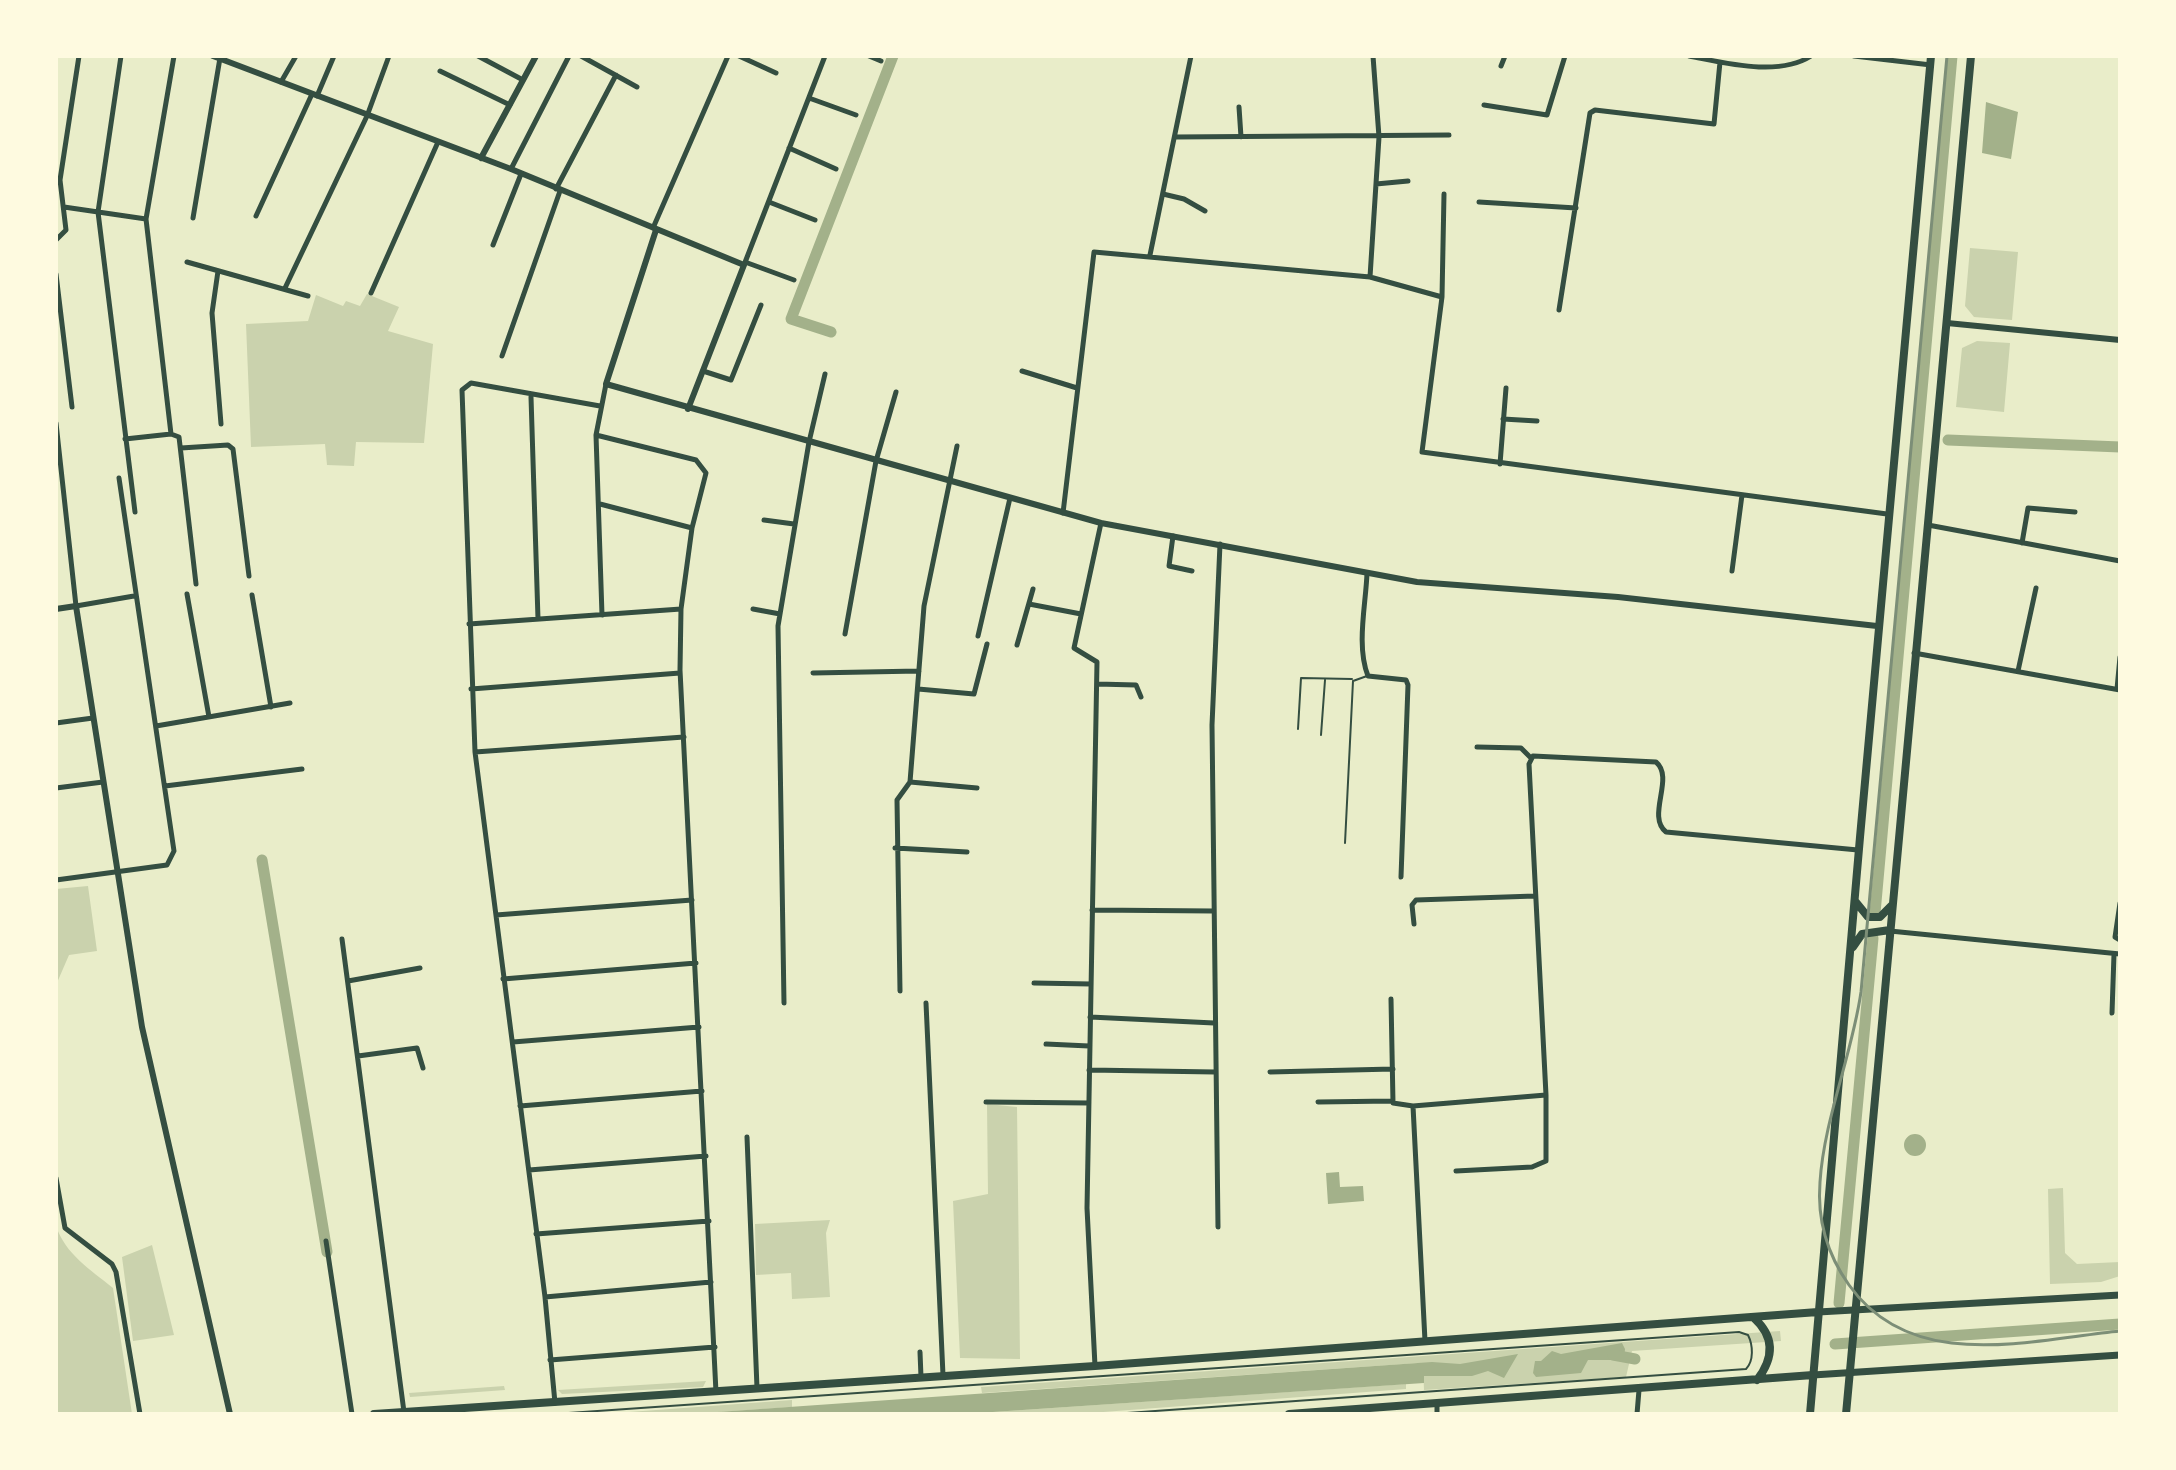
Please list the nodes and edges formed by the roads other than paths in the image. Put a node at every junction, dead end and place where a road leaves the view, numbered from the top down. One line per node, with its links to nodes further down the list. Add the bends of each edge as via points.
1 (79, 56): 51 (street)
2 (121, 56): 62 (street)
3 (174, 56): 65 (street)
4 (296, 56): 32 (street)
5 (334, 56): 34 (street)
6 (389, 56): 40 (street)
7 (478, 56): 31 (street)
8 (536, 56): 31 (street)
9 (569, 56): 48 (street)
10 (581, 56): 30 (street)
11 (728, 56): 67 (street)
12 (739, 56): 29 (street)
13 (825, 56): 35 (street)
14 (869, 56): 25 (street)
15 (1191, 56): 42 (street)
16 (1373, 56): 44 (street)
17 (1505, 56): 27 (street)
18 (1565, 56): 37 (street, via 1547,115)
19 (1689, 56): 26 (street)
20 (1811, 56): 26 (street, via 1792,66)
21 (1854, 56): 24 (street)
22 (1971, 56): 84 (main road)
23 (218, 57): 32 (street); 64 (street)
24 (1931, 60): 118 (main road)
25 (881, 61)
26 (1720, 62): 60 (street, via 1714,124 1592,110)
27 (1501, 66)
28 (440, 71): 36 (street)
29 (776, 73)
30 (616, 75): 33 (street); 54 (street)
31 (523, 80): 36 (street)
32 (281, 82): 34 (street)
33 (637, 87)
34 (315, 95): 40 (street); 63 (street)
35 (809, 98): 39 (street); 46 (street)
36 (510, 105): 47 (street)
37 (1484, 105)
38 (1239, 107): 43 (street)
39 (856, 115)
40 (367, 116): 45 (street); 77 (street)
41 (1449, 135): 44 (street)
42 (1175, 137): 43 (street); 55 (street)
43 (1241, 137): 44 (street)
44 (1379, 137): 53 (street)
45 (438, 142): 47 (street); 78 (street)
46 (789, 148): 49 (street); 57 (street)
47 (481, 158): 48 (street)
48 (511, 169): 50 (street)
49 (836, 169)
50 (521, 174): 54 (street); 69 (street)
51 (58, 180): 59 (street)
52 (1408, 181): 53 (street)
53 (1376, 184): 75 (street)
54 (558, 190): 67 (street); 86 (street)
55 (1163, 194): 61 (street); 70 (street)
56 (1444, 194): 80 (street)
57 (769, 202): 66 (street); 72 (street)
58 (1479, 202): 60 (street)
59 (64, 207): 62 (street); 68 (street, via 66,230)
60 (1576, 208): 82 (street)
61 (1205, 211)
62 (98, 212): 65 (street); 104 (street)
63 (256, 216)
64 (193, 218)
65 (146, 219): 102 (street)
66 (815, 220)
67 (654, 230): 72 (street); 90 (street)
68 (56, 240)
69 (493, 245)
70 (1150, 255): 75 (street); 91 (street, via 1094,252)
71 (187, 262): 73 (street)
72 (745, 263): 76 (street); 87 (street)
73 (218, 271): 77 (street); 101 (street, via 212,313)
74 (56, 274): 83 (street)
75 (1370, 277): 80 (street)
76 (794, 280)
77 (285, 288): 79 (street)
78 (371, 293)
79 (308, 296)
80 (1442, 297): 109 (street, via 1421,451)
81 (761, 305): 87 (street, via 731,380)
82 (1559, 310)
83 (59, 322): 96 (street)
84 (1947, 323): 85 (street); 122 (main road)
85 (2120, 340)
86 (502, 356)
87 (703, 371): 97 (street)
88 (1022, 371): 91 (street)
89 (825, 374): 105 (street)
90 (606, 384): 95 (street); 97 (street)
91 (1077, 388): 117 (street)
92 (1506, 388): 98 (street)
93 (896, 392): 108 (street)
94 (531, 397): 95 (street); 146 (street); 147 (street, via 471,383 462,390)
95 (600, 406): 103 (street)
96 (72, 407)
97 (688, 409): 105 (street)
98 (1503, 419): 99 (street); 109 (street)
99 (1537, 421)
100 (56, 423): 139 (street)
101 (221, 424)
102 (171, 434): 104 (street); 107 (street, via 179,437)
103 (596, 435): 114 (street); 123 (street, via 696,460 704,467)
104 (125, 439): 115 (street)
105 (809, 442): 108 (street); 121 (street)
106 (957, 446): 111 (street)
107 (181, 448): 131 (street, via 233,449); 132 (street)
108 (876, 461): 111 (street); 149 (street)
109 (1500, 464): 112 (street)
110 (119, 478): 137 (street)
111 (950, 481): 113 (street); 155 (street, via 925,598)
112 (1742, 495): 118 (street); 129 (street)
113 (1010, 498): 117 (street); 150 (street)
114 (600, 504): 123 (street); 145 (street)
115 (135, 512)
116 (2075, 512): 126 (street, via 2028,508)
117 (1063, 513): 120 (street)
118 (1887, 514): 148 (main road)
119 (764, 520): 121 (street)
120 (1101, 523): 124 (street); 144 (street)
121 (794, 524): 143 (street)
122 (1926, 524): 126 (street); 153 (main road)
123 (692, 528): 141 (street)
124 (1174, 535): 125 (street); 128 (street, via 1170,567)
125 (1220, 543): 130 (street); 198 (street, via 1212,725)
126 (2022, 543): 127 (street)
127 (2120, 561)
128 (1192, 571)
129 (1732, 571)
130 (1367, 573): 148 (street); 159 (street, via 1363,642)
131 (249, 576)
132 (196, 584)
133 (2036, 588): 156 (street)
134 (1033, 589): 138 (street)
135 (187, 594): 169 (street)
136 (252, 595): 168 (street)
137 (134, 596): 139 (street); 172 (street)
138 (1029, 604): 144 (street); 152 (street)
139 (76, 606): 140 (street); 170 (street)
140 (56, 609)
141 (681, 609): 145 (street); 157 (street)
142 (753, 609): 143 (street)
143 (780, 614): 214 (street)
144 (1081, 614): 162 (street, via 1074,648 1096,659)
145 (602, 615): 146 (street)
146 (538, 619): 147 (street)
147 (469, 624): 163 (street)
148 (1877, 626): 187 (main road)
149 (845, 634)
150 (978, 636)
151 (987, 644): 164 (street, via 974,694)
152 (1017, 645)
153 (1913, 653): 156 (street); 196 (main road)
154 (2120, 657): 165 (street)
155 (919, 671): 158 (street); 164 (street)
156 (2018, 671): 165 (street)
157 (680, 673): 163 (street); 175 (street)
158 (813, 673)
159 (1368, 676): 161 (lane); 190 (street, via 1406,680 1408,685)
160 (1326, 679): 161 (lane); 173 (lane, via 1301,678); 174 (lane)
161 (1353, 679): 185 (lane)
162 (1097, 684): 166 (street, via 1136,685); 197 (street)
163 (471, 689): 177 (street)
164 (918, 689): 181 (street)
165 (2118, 689)
166 (1141, 697)
167 (290, 703): 168 (street)
168 (271, 707): 169 (street)
169 (209, 717): 172 (street)
170 (93, 718): 171 (street); 180 (street)
171 (56, 723)
172 (156, 726): 182 (street)
173 (1298, 729)
174 (1321, 735)
175 (684, 737): 177 (street); 193 (street)
176 (1477, 747): 178 (street, via 1521,748)
177 (475, 752): 199 (street)
178 (1530, 757): 187 (street, via 1656,762 1662,770 1659,819 1666,832); 192 (street)
179 (302, 769): 182 (street)
180 (103, 782): 183 (street); 189 (street)
181 (910, 782): 184 (street); 186 (street, via 897,800)
182 (165, 786): 189 (street, via 172,859 167,865)
183 (56, 788)
184 (977, 788)
185 (1345, 843)
186 (895, 848): 188 (street); 212 (street)
187 (1858, 850): 194 (main road)
188 (967, 852)
189 (116, 872): 191 (street); 270 (street, via 157,1102)
190 (1401, 877)
191 (56, 880)
192 (1535, 896): 200 (street, via 1416,900); 230 (street)
193 (692, 900): 199 (street); 206 (street)
194 (1855, 901): 196 (main road, via 1872,918 1884,915); 204 (main road)
195 (2120, 903): 203 (street, via 2115,937)
196 (1892, 905): 201 (main road)
197 (1092, 910): 198 (street); 211 (street)
198 (1213, 911): 218 (street)
199 (496, 915): 208 (street)
200 (1414, 924)
201 (1890, 930): 204 (main road, via 1862,934); 205 (street); 249 (main road)
202 (342, 939): 209 (street)
203 (2120, 940)
204 (1852, 947): 250 (main road)
205 (2117, 954): 216 (street)
206 (696, 963): 208 (street); 219 (street)
207 (420, 968): 209 (street)
208 (503, 979): 220 (street)
209 (348, 981): 223 (street)
210 (1034, 983): 211 (street)
211 (1091, 984): 217 (street)
212 (900, 991)
213 (1391, 999): 225 (street)
214 (784, 1003)
215 (926, 1003): 260 (street)
216 (2112, 1013)
217 (1090, 1017): 218 (street); 222 (street)
218 (1214, 1023): 227 (street)
219 (699, 1027): 220 (street); 229 (street)
220 (513, 1042): 235 (street)
221 (1046, 1044): 222 (street)
222 (1089, 1046): 226 (street)
223 (358, 1056): 224 (street, via 417,1048); 268 (street)
224 (423, 1068)
225 (1393, 1069): 228 (street); 231 (street)
226 (1089, 1070): 227 (street); 234 (street)
227 (1215, 1072): 243 (street)
228 (1270, 1072)
229 (702, 1091): 235 (street); 238 (street)
230 (1546, 1095): 236 (street); 240 (street, via 1546,1161 1532,1167)
231 (1392, 1101): 233 (street); 236 (street)
232 (986, 1102): 234 (street)
233 (1318, 1102)
234 (1089, 1103): 257 (street)
235 (520, 1106): 239 (street)
236 (1413, 1106): 252 (street)
237 (747, 1137): 263 (street)
238 (706, 1156): 239 (street); 242 (street)
239 (529, 1170): 244 (street)
240 (1456, 1171)
241 (56, 1178): 269 (street, via 65,1228 116,1272)
242 (709, 1221): 244 (street); 246 (street)
243 (1218, 1227)
244 (536, 1234): 248 (street)
245 (326, 1241): 271 (street)
246 (711, 1282): 248 (street); 253 (street)
247 (2120, 1295): 249 (main road)
248 (545, 1297): 256 (street)
249 (1855, 1309): 250 (main road); 258 (main road)
250 (1818, 1312): 251 (main road); 259 (main road)
251 (1754, 1318): 252 (main road); 262 (main road, via 1771,1345 1767,1367)
252 (1425, 1341): 257 (main road)
253 (715, 1347): 256 (street); 265 (street)
254 (920, 1352): 261 (street)
255 (2120, 1355): 258 (main road)
256 (550, 1360): 266 (street)
257 (1095, 1366): 260 (main road)
258 (1850, 1373): 259 (main road); 279 (main road)
259 (1813, 1375): 262 (main road); 278 (main road)
260 (943, 1376): 261 (main road)
261 (921, 1378): 263 (main road)
262 (1757, 1380): 264 (main road)
263 (757, 1389): 265 (main road)
264 (1639, 1390): 267 (main road); 277 (street)
265 (716, 1392): 266 (main road)
266 (555, 1403): 268 (main road)
267 (1437, 1409): 276 (main road)
268 (404, 1412): 272 (main road)
269 (140, 1414)
270 (230, 1414)
271 (352, 1414)
272 (374, 1414)
273 (554, 1414): 274 (lane)
274 (568, 1414): 275 (lane, via 1739,1332 1748,1335 1751,1345 1746,1369)
275 (1113, 1414)
276 (1289, 1414)
277 (1637, 1414)
278 (1810, 1414)
279 (1846, 1414)

